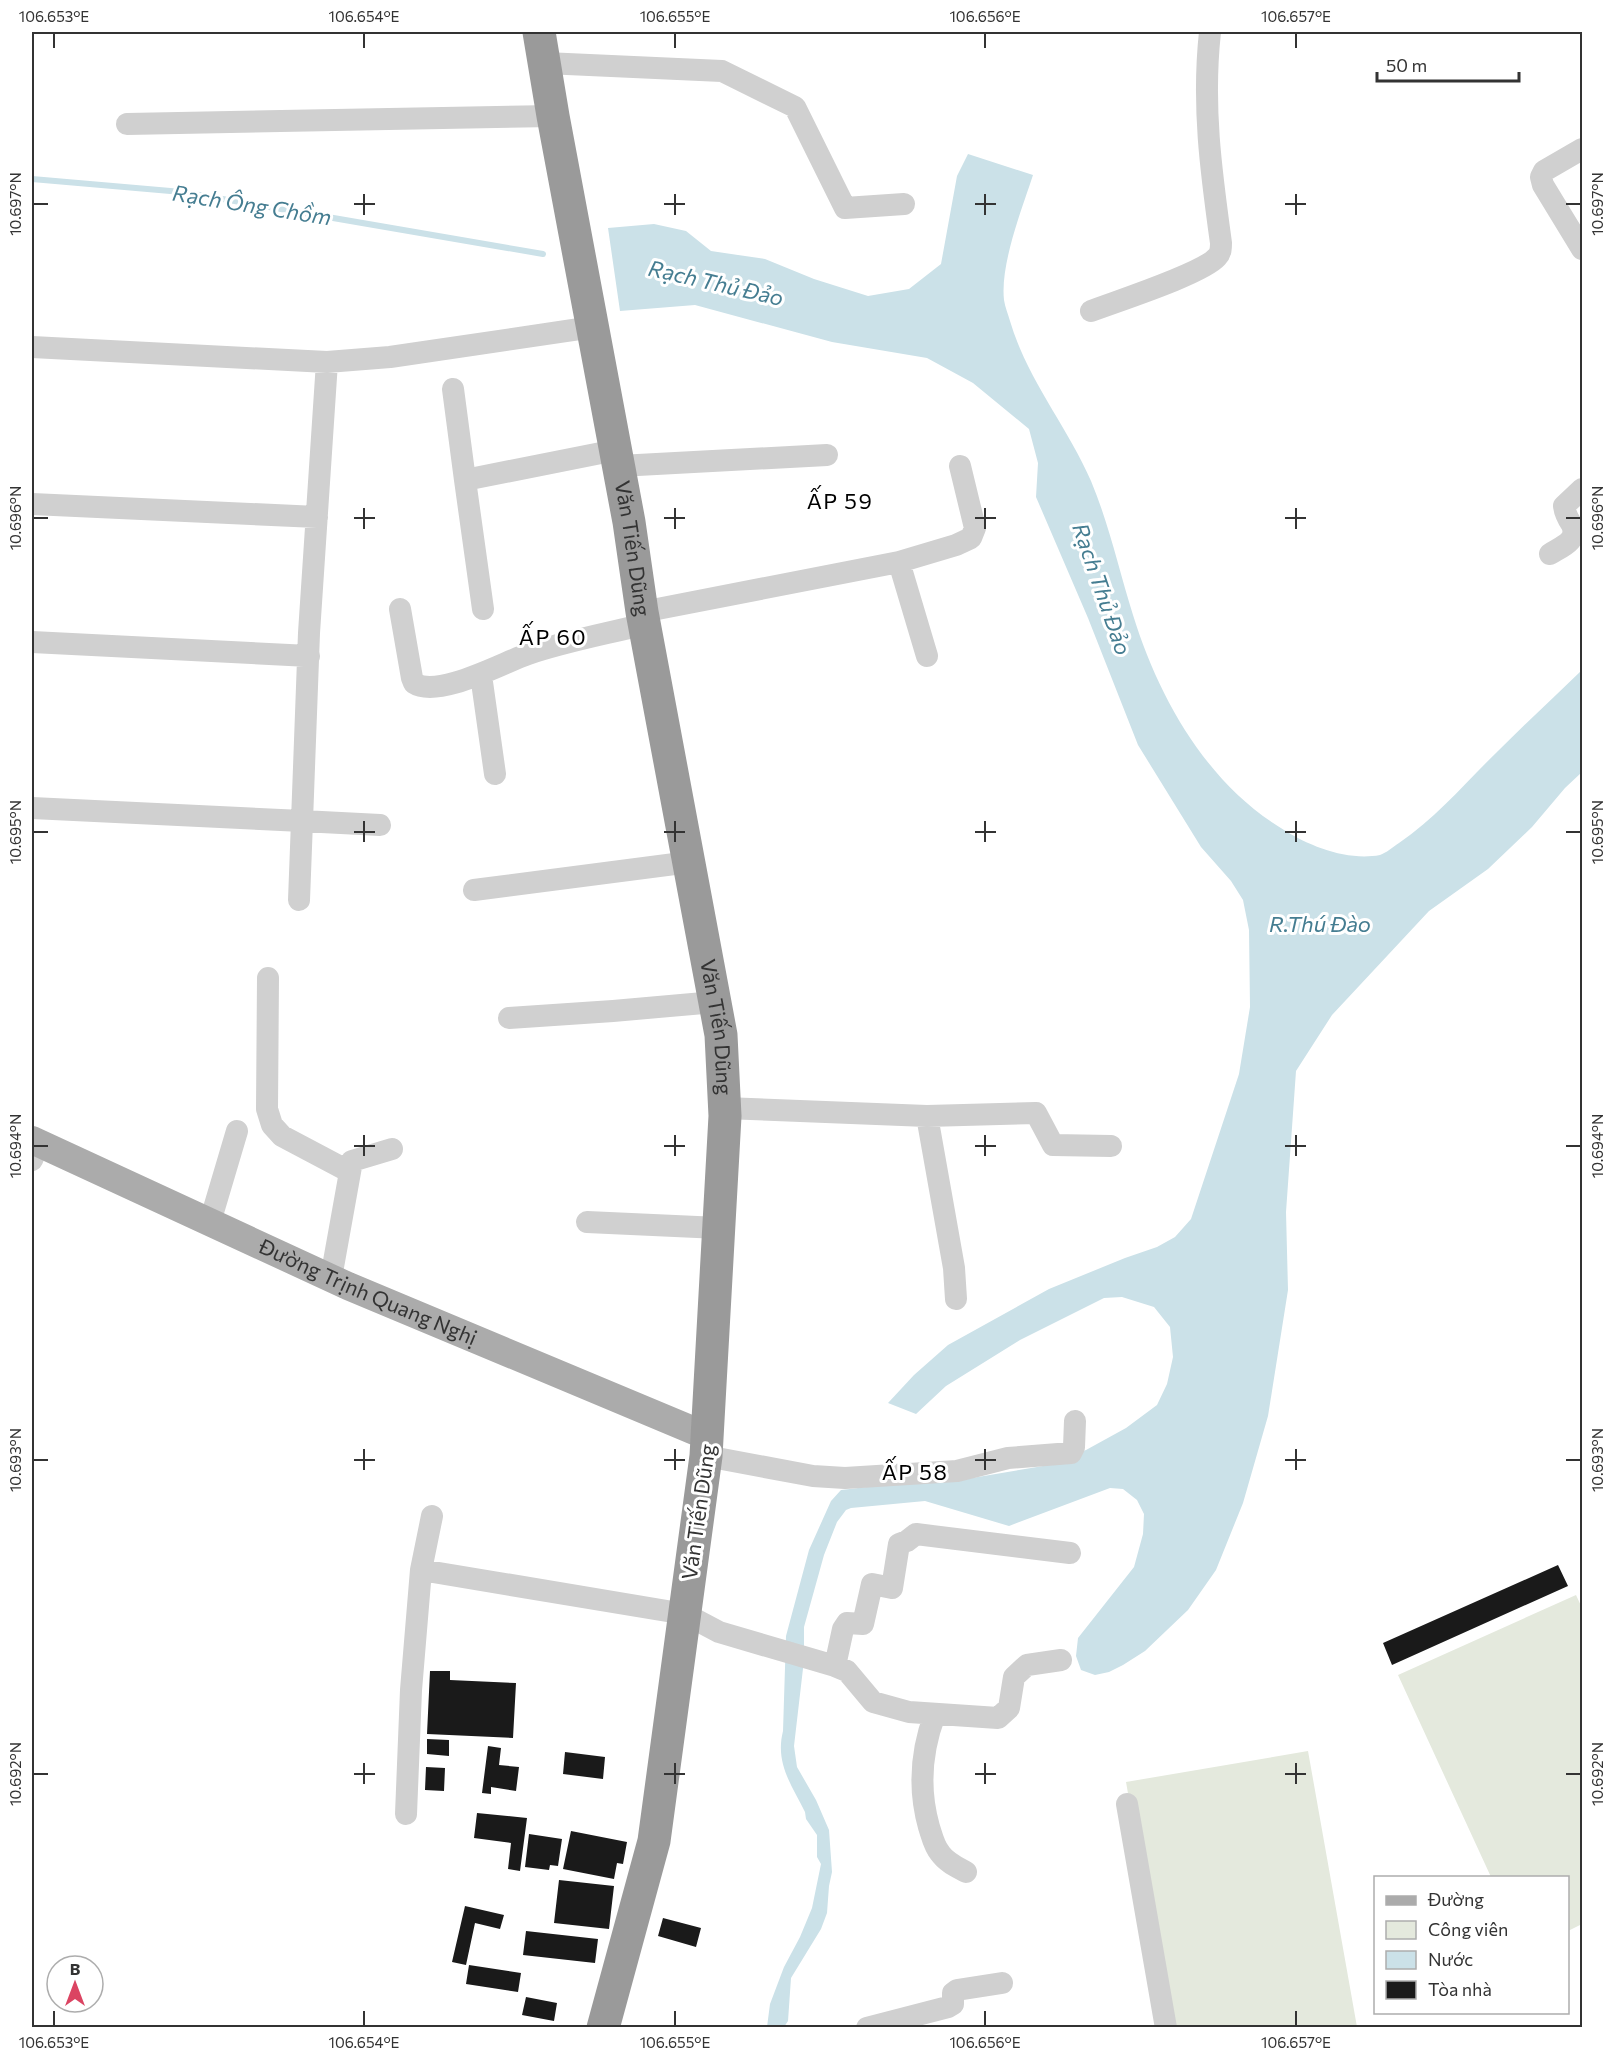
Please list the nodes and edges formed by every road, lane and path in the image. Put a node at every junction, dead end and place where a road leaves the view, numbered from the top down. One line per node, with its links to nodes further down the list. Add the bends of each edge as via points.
1 (1210, 32): 8 (street, via 1207,139 1221,243 1217,257 1197,269)
2 (542, 47): 3 (highway, Văn Tiến Dũng); 6 (street, via 722,71 795,107 845,208)
3 (553, 116): 4 (street); 9 (highway, Văn Tiến Dũng)
4 (127, 124)
5 (1582, 149): 7 (street, via 1544,171 1541,177)
6 (904, 204)
7 (1582, 249)
8 (1091, 311)
9 (593, 327): 11 (street, via 390,357); 14 (highway, Văn Tiến Dũng)
10 (32, 346): 11 (street)
11 (327, 362): 19 (street)
12 (453, 389): 16 (street)
13 (827, 455): 14 (street)
14 (617, 458): 16 (street); 24 (highway, Văn Tiến Dũng)
15 (960, 466): 21 (street, via 975,528 971,537)
16 (465, 480): 23 (street)
17 (1582, 489): 20 (street, via 1564,506 1574,534)
18 (32, 504): 19 (street)
19 (317, 517): 26 (street)
20 (1550, 554)
21 (899, 562): 24 (street); 27 (street)
22 (400, 609): 28 (street, via 414,683 427,687)
23 (483, 609)
24 (644, 618): 28 (street, via 527,654); 33 (highway, Văn Tiến Dũng)
25 (32, 642): 26 (street)
26 (309, 656): 31 (street)
27 (927, 656)
28 (481, 675): 29 (street)
29 (495, 774)
30 (32, 808): 31 (street)
31 (302, 821): 32 (street); 35 (street)
32 (380, 825)
33 (690, 862): 34 (street); 37 (highway, Văn Tiến Dũng)
34 (474, 890)
35 (299, 900)
36 (268, 978): 45 (street, via 267,1110 272,1125 282,1136)
37 (715, 1002): 38 (street); 39 (highway, Văn Tiến Dũng, via 721,1035)
38 (509, 1017)
39 (724, 1108): 40 (street); 48 (highway, Văn Tiến Dũng)
40 (927, 1116): 42 (street, via 1036,1113 1053,1145); 50 (street)
41 (237, 1131): 46 (street)
42 (1111, 1146)
43 (34, 1148): 46 (main road, Đường Trịnh Quang Nghị)
44 (392, 1149): 45 (street, via 352,1161)
45 (350, 1172): 49 (street)
46 (210, 1222): 49 (main road, Đường Trịnh Quang Nghị)
47 (587, 1222): 48 (street)
48 (719, 1228): 52 (highway, Văn Tiến Dũng)
49 (331, 1278): 52 (main road, Đường Trịnh Quang Nghị)
50 (956, 1299)
51 (1075, 1421): 52 (street, via 1071,1453 1008,1458 957,1470 845,1478 813,1476)
52 (708, 1447): 56 (highway, Văn Tiến Dũng)
53 (432, 1516): 55 (street)
54 (1070, 1553): 58 (street, via 916,1534 899,1544 892,1588 872,1584 863,1624 847,1623 843,1629)
55 (421, 1570): 56 (street); 61 (street)
56 (685, 1614): 58 (street, via 719,1632); 64 (highway, Văn Tiến Dũng, via 654,1841)
57 (1061, 1660): 59 (street, via 1027,1665 1014,1677 1009,1708 998,1718)
58 (836, 1666): 59 (street, via 847,1671 873,1702 909,1712)
59 (935, 1713): 62 (street, via 921,1775 926,1814 940,1853)
60 (1127, 1804): 66 (street)
61 (406, 1814)
62 (966, 1872)
63 (1002, 1983): 65 (street, via 957,1990 953,1993 953,2004 948,2007)
64 (603, 2028)
65 (867, 2028)
66 (1166, 2028)

